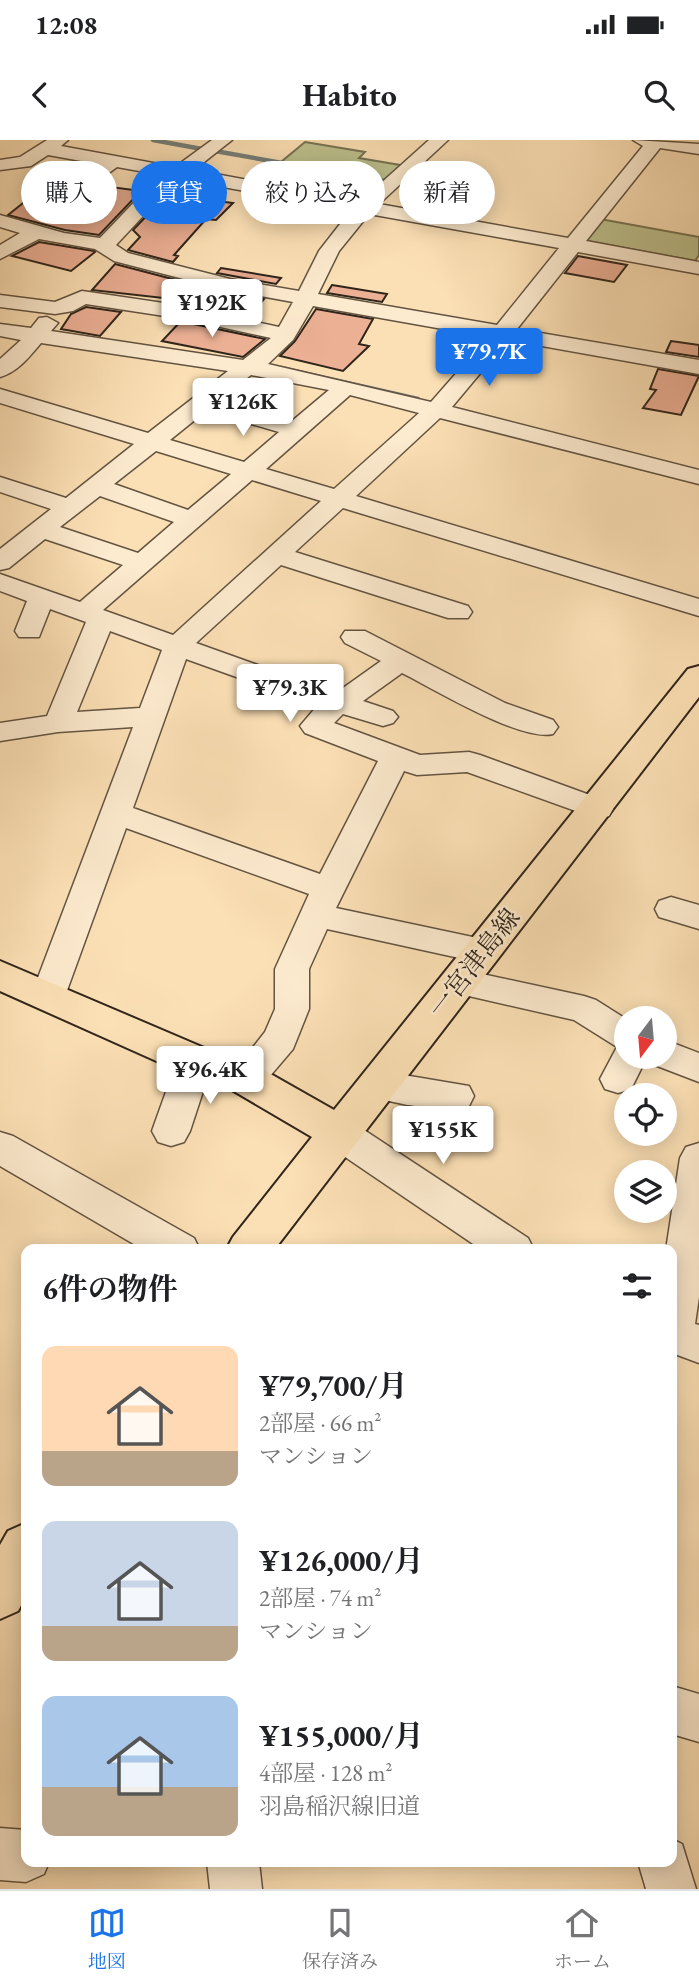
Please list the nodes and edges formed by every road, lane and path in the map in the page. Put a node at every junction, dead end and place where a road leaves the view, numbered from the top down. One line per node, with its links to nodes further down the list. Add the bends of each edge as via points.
1 (223, 140): 7 (street)
2 (439, 140): 9 (street)
3 (651, 141): 5 (street); 15 (street)
4 (53, 144): 6 (street); 8 (street, via 25,162)
5 (699, 149)
6 (114, 161)
7 (191, 161)
8 (0, 165)
9 (385, 191)
10 (385, 210): 15 (street)
11 (0, 222): 14 (street)
12 (134, 224): 17 (street)
13 (351, 224): 22 (street)
14 (38, 232): 16 (street); 17 (street)
15 (573, 245): 19 (street); 26 (street)
16 (0, 253)
17 (110, 262): 18 (street); 21 (street)
18 (145, 263): 20 (street); 22 (street, via 229,285)
19 (699, 268)
20 (136, 285)
21 (82, 297): 24 (street, via 74,307); 27 (street, via 174,309)
22 (307, 297): 26 (street); 27 (street)
23 (0, 301): 24 (street)
24 (60, 309): 28 (street)
25 (0, 330): 28 (street)
26 (502, 333): 30 (street); 36 (street)
27 (285, 335): 29 (street)
28 (36, 336): 31 (street); 32 (street)
29 (268, 357): 31 (street); 36 (street)
30 (699, 367)
31 (246, 368): 33 (street); 35 (street)
32 (0, 370)
33 (346, 387): 36 (street); 37 (street)
34 (0, 396): 38 (street)
35 (203, 403): 37 (street); 38 (street)
36 (441, 404): 39 (street); 43 (street)
37 (296, 430): 40 (street)
38 (152, 441): 40 (street); 42 (street)
39 (698, 465)
40 (249, 471): 43 (street); 45 (street)
41 (0, 484): 44 (street)
42 (96, 486): 44 (street); 45 (street)
43 (338, 498): 47 (street); 52 (street)
44 (68, 507): 46 (street)
45 (193, 520): 49 (street)
46 (41, 529): 48 (street); 49 (street)
47 (277, 555): 53 (street); 57 (street)
48 (0, 562)
49 (142, 563): 54 (street)
50 (0, 582): 51 (street)
51 (41, 598): 54 (street); 55 (street)
52 (699, 608)
53 (458, 612)
54 (93, 615): 57 (street); 63 (street)
55 (29, 631)
56 (355, 636): 58 (street)
57 (177, 646): 60 (street); 61 (street)
58 (403, 659): 60 (street); 64 (street, via 495,709)
59 (699, 676): 67 (main road, 一宮津島線)
60 (338, 702): 62 (street); 66 (street, via 315,726)
61 (153, 716): 63 (street); 68 (street)
62 (383, 717)
63 (58, 723): 65 (street)
64 (543, 727)
65 (0, 732)
66 (396, 756): 67 (street, via 417,765 469,762); 69 (street)
67 (598, 808): 70 (main road, 一宮津島線)
68 (116, 813): 69 (street); 73 (street)
69 (321, 902): 70 (street); 78 (street, via 292,969 292,1009 280,1039)
70 (482, 951): 72 (main road, 一宮津島線)
71 (0, 975): 73 (main road)
72 (459, 982): 74 (street, via 584,1009); 79 (main road, 一宮津島線)
73 (48, 996): 76 (main road)
74 (614, 1028)
75 (677, 1059): 77 (street)
76 (195, 1061): 78 (main road); 81 (street)
77 (699, 1068)
78 (247, 1079): 82 (main road)
79 (380, 1085): 80 (street); 82 (main road, 一宮津島線)
80 (456, 1096)
81 (170, 1131)
82 (339, 1133): 86 (main road, 一宮津島線); 87 (street)
83 (0, 1147): 85 (street)
84 (699, 1158): 88 (street)
85 (170, 1244)
86 (253, 1244)
87 (504, 1244)
88 (677, 1311)
89 (677, 1336): 90 (street)
90 (699, 1344)
91 (21, 1557): 92 (main road)
92 (0, 1593)
93 (677, 1711): 94 (street)
94 (699, 1718)
95 (0, 1854): 96 (street)
96 (21, 1856)
97 (234, 1867): 98 (street)
98 (236, 1889)

